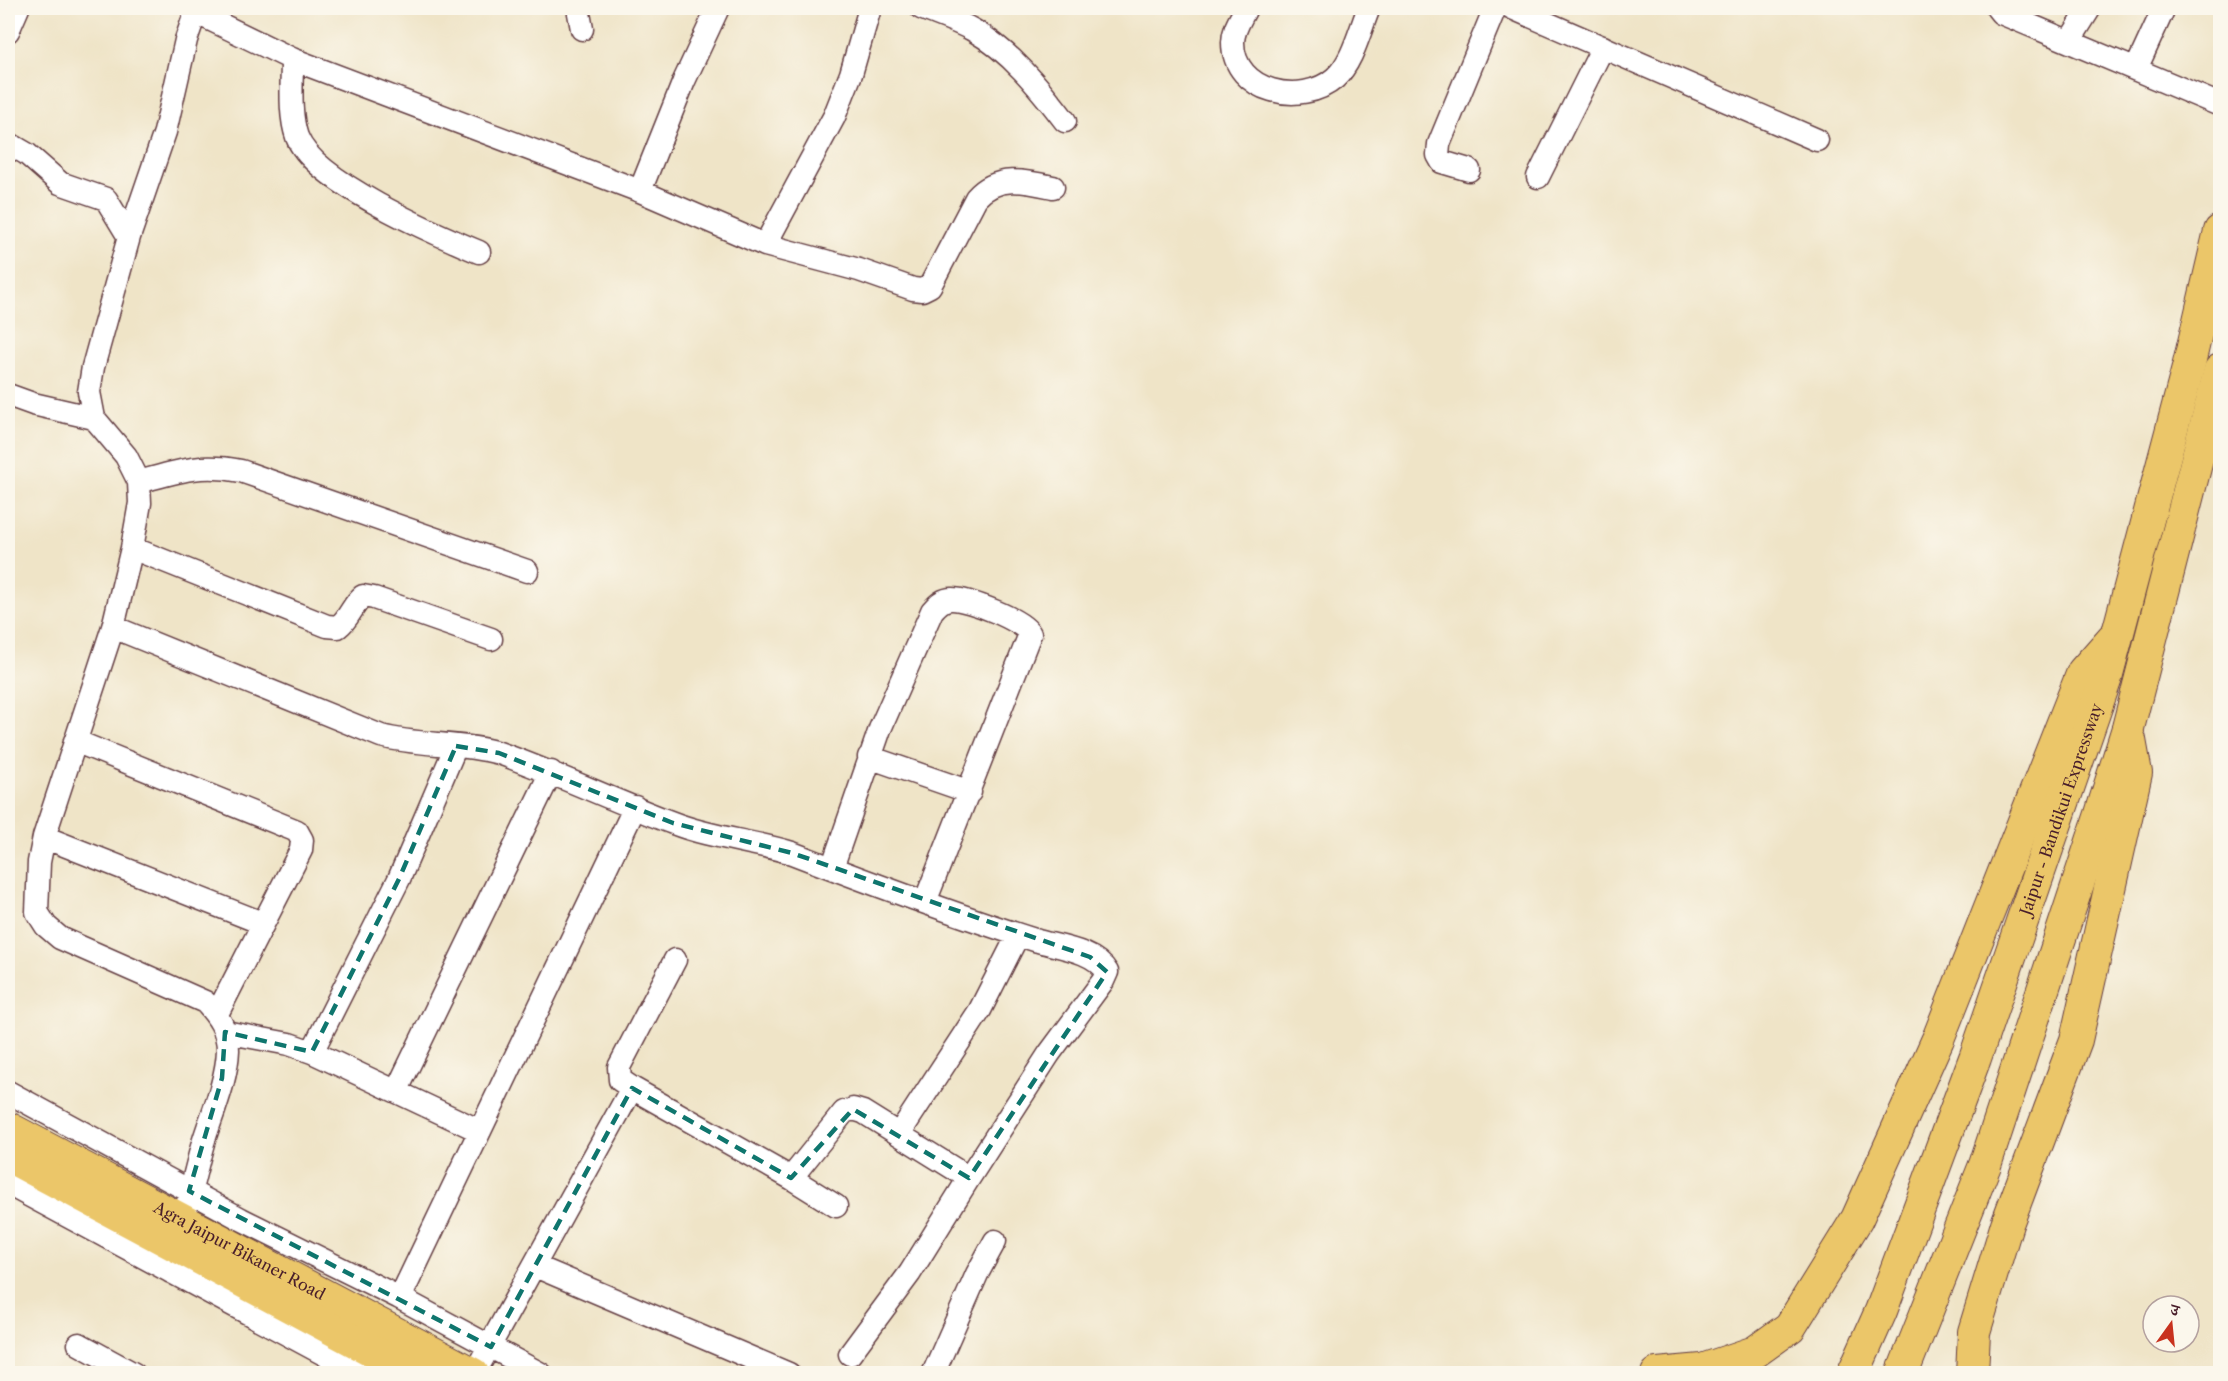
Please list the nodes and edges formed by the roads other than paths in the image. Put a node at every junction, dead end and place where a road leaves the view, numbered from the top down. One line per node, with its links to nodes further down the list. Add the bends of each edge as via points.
1 (18, 8): 13 (street)
2 (718, 8): 25 (street)
3 (870, 8): 28 (street, via 834,117)
4 (921, 8): 19 (street, via 973,30 1005,55)
5 (1246, 8): 6 (street, via 1235,28 1233,43 1239,64 1250,80 1296,95 1335,78 1347,62)
6 (1369, 8)
7 (1495, 8): 22 (street, via 1439,144 1442,162)
8 (1512, 8): 15 (street)
9 (1997, 8): 14 (street)
10 (2090, 8): 14 (street)
11 (2164, 8): 17 (street)
12 (196, 10): 16 (street); 27 (street, via 165,132)
13 (8, 31)
14 (2070, 40): 17 (street)
15 (1603, 47): 20 (street); 23 (street)
16 (292, 59): 25 (street); 29 (street, via 293,117 298,139 307,153 392,214)
17 (2136, 69): 18 (street)
18 (2220, 105)
19 (1065, 121)
20 (1817, 140)
21 (8, 143): 27 (street, via 60,183 106,199)
22 (1469, 170)
23 (1538, 177)
24 (1053, 188): 28 (street, via 1016,179 983,189 935,279 922,290)
25 (640, 191): 28 (street)
26 (2220, 231): 37 (highway, Jaipur - Bandikui Expressway)
27 (129, 237): 32 (street, via 93,367 89,392)
28 (765, 245)
29 (479, 252)
30 (2220, 370): 39 (highway)
31 (8, 395): 32 (street)
32 (94, 418): 33 (street, via 126,456)
33 (139, 482): 34 (street, via 140,502); 35 (street, via 190,467 216,466 241,471)
34 (132, 548): 36 (street); 38 (street, via 327,626 338,627 346,621 363,596)
35 (527, 571)
36 (113, 627): 40 (street); 41 (street, via 381,736 409,743)
37 (2119, 631): 80 (highway, via 2083,672 1938,1039 1857,1219 1790,1326 1755,1352 1702,1371); 81 (highway, Jaipur - Bandikui Expressway, via 1975,1058 1881,1311)
38 (491, 639)
39 (2128, 728): 82 (highway, via 1985,1166); 83 (highway, via 2136,773 2076,1040 2007,1224 1974,1332)
40 (75, 741): 46 (street); 49 (street, via 297,831 302,840 300,850)
41 (456, 746): 43 (street, via 479,747); 53 (street, via 399,879)
42 (869, 757): 44 (street); 44 (street, via 932,611 939,603 961,600 1017,621 1030,634); 47 (street)
43 (551, 772): 45 (street); 55 (street)
44 (970, 792): 48 (street)
45 (635, 807): 47 (street, via 706,834 755,842); 58 (street)
46 (44, 837): 49 (street); 52 (street, via 36,888 37,912 45,926 80,948 205,1002)
47 (832, 868): 48 (street)
48 (925, 902): 50 (street)
49 (262, 923): 52 (street)
50 (1018, 935): 59 (street, via 980,1010); 62 (street, via 1090,957 1107,972)
51 (675, 960): 54 (street, via 619,1067 620,1080)
52 (221, 1023): 53 (street); 64 (street, via 228,1051)
53 (312, 1052): 55 (street)
54 (632, 1088): 61 (street); 68 (street)
55 (397, 1090): 58 (street)
56 (8, 1092): 64 (street)
57 (8, 1128): 67 (highway, Agra Jaipur Bikaner Road)
58 (480, 1131): 69 (street)
59 (899, 1134): 61 (street, via 853,1108 844,1112); 62 (street)
60 (8, 1156): 67 (highway, Agra Jaipur Bikaner Road)
61 (790, 1178): 65 (street)
62 (969, 1178): 72 (street, via 900,1287)
63 (8, 1184): 67 (street)
64 (189, 1191): 67 (street); 69 (street)
65 (836, 1206)
66 (996, 1241): 79 (street)
67 (176, 1246): 74 (street); 75 (highway, Agra Jaipur Bikaner Road); 76 (highway, Agra Jaipur Bikaner Road)
68 (535, 1266): 71 (street); 78 (street)
69 (400, 1298): 71 (street)
70 (79, 1344): 73 (street)
71 (491, 1347): 76 (street); 77 (street)
72 (850, 1354)
73 (134, 1374)
74 (361, 1374)
75 (416, 1374)
76 (474, 1374)
77 (541, 1374)
78 (789, 1374)
79 (933, 1374)
80 (1657, 1374)
81 (1853, 1374)
82 (1902, 1374)
83 (1972, 1374)

